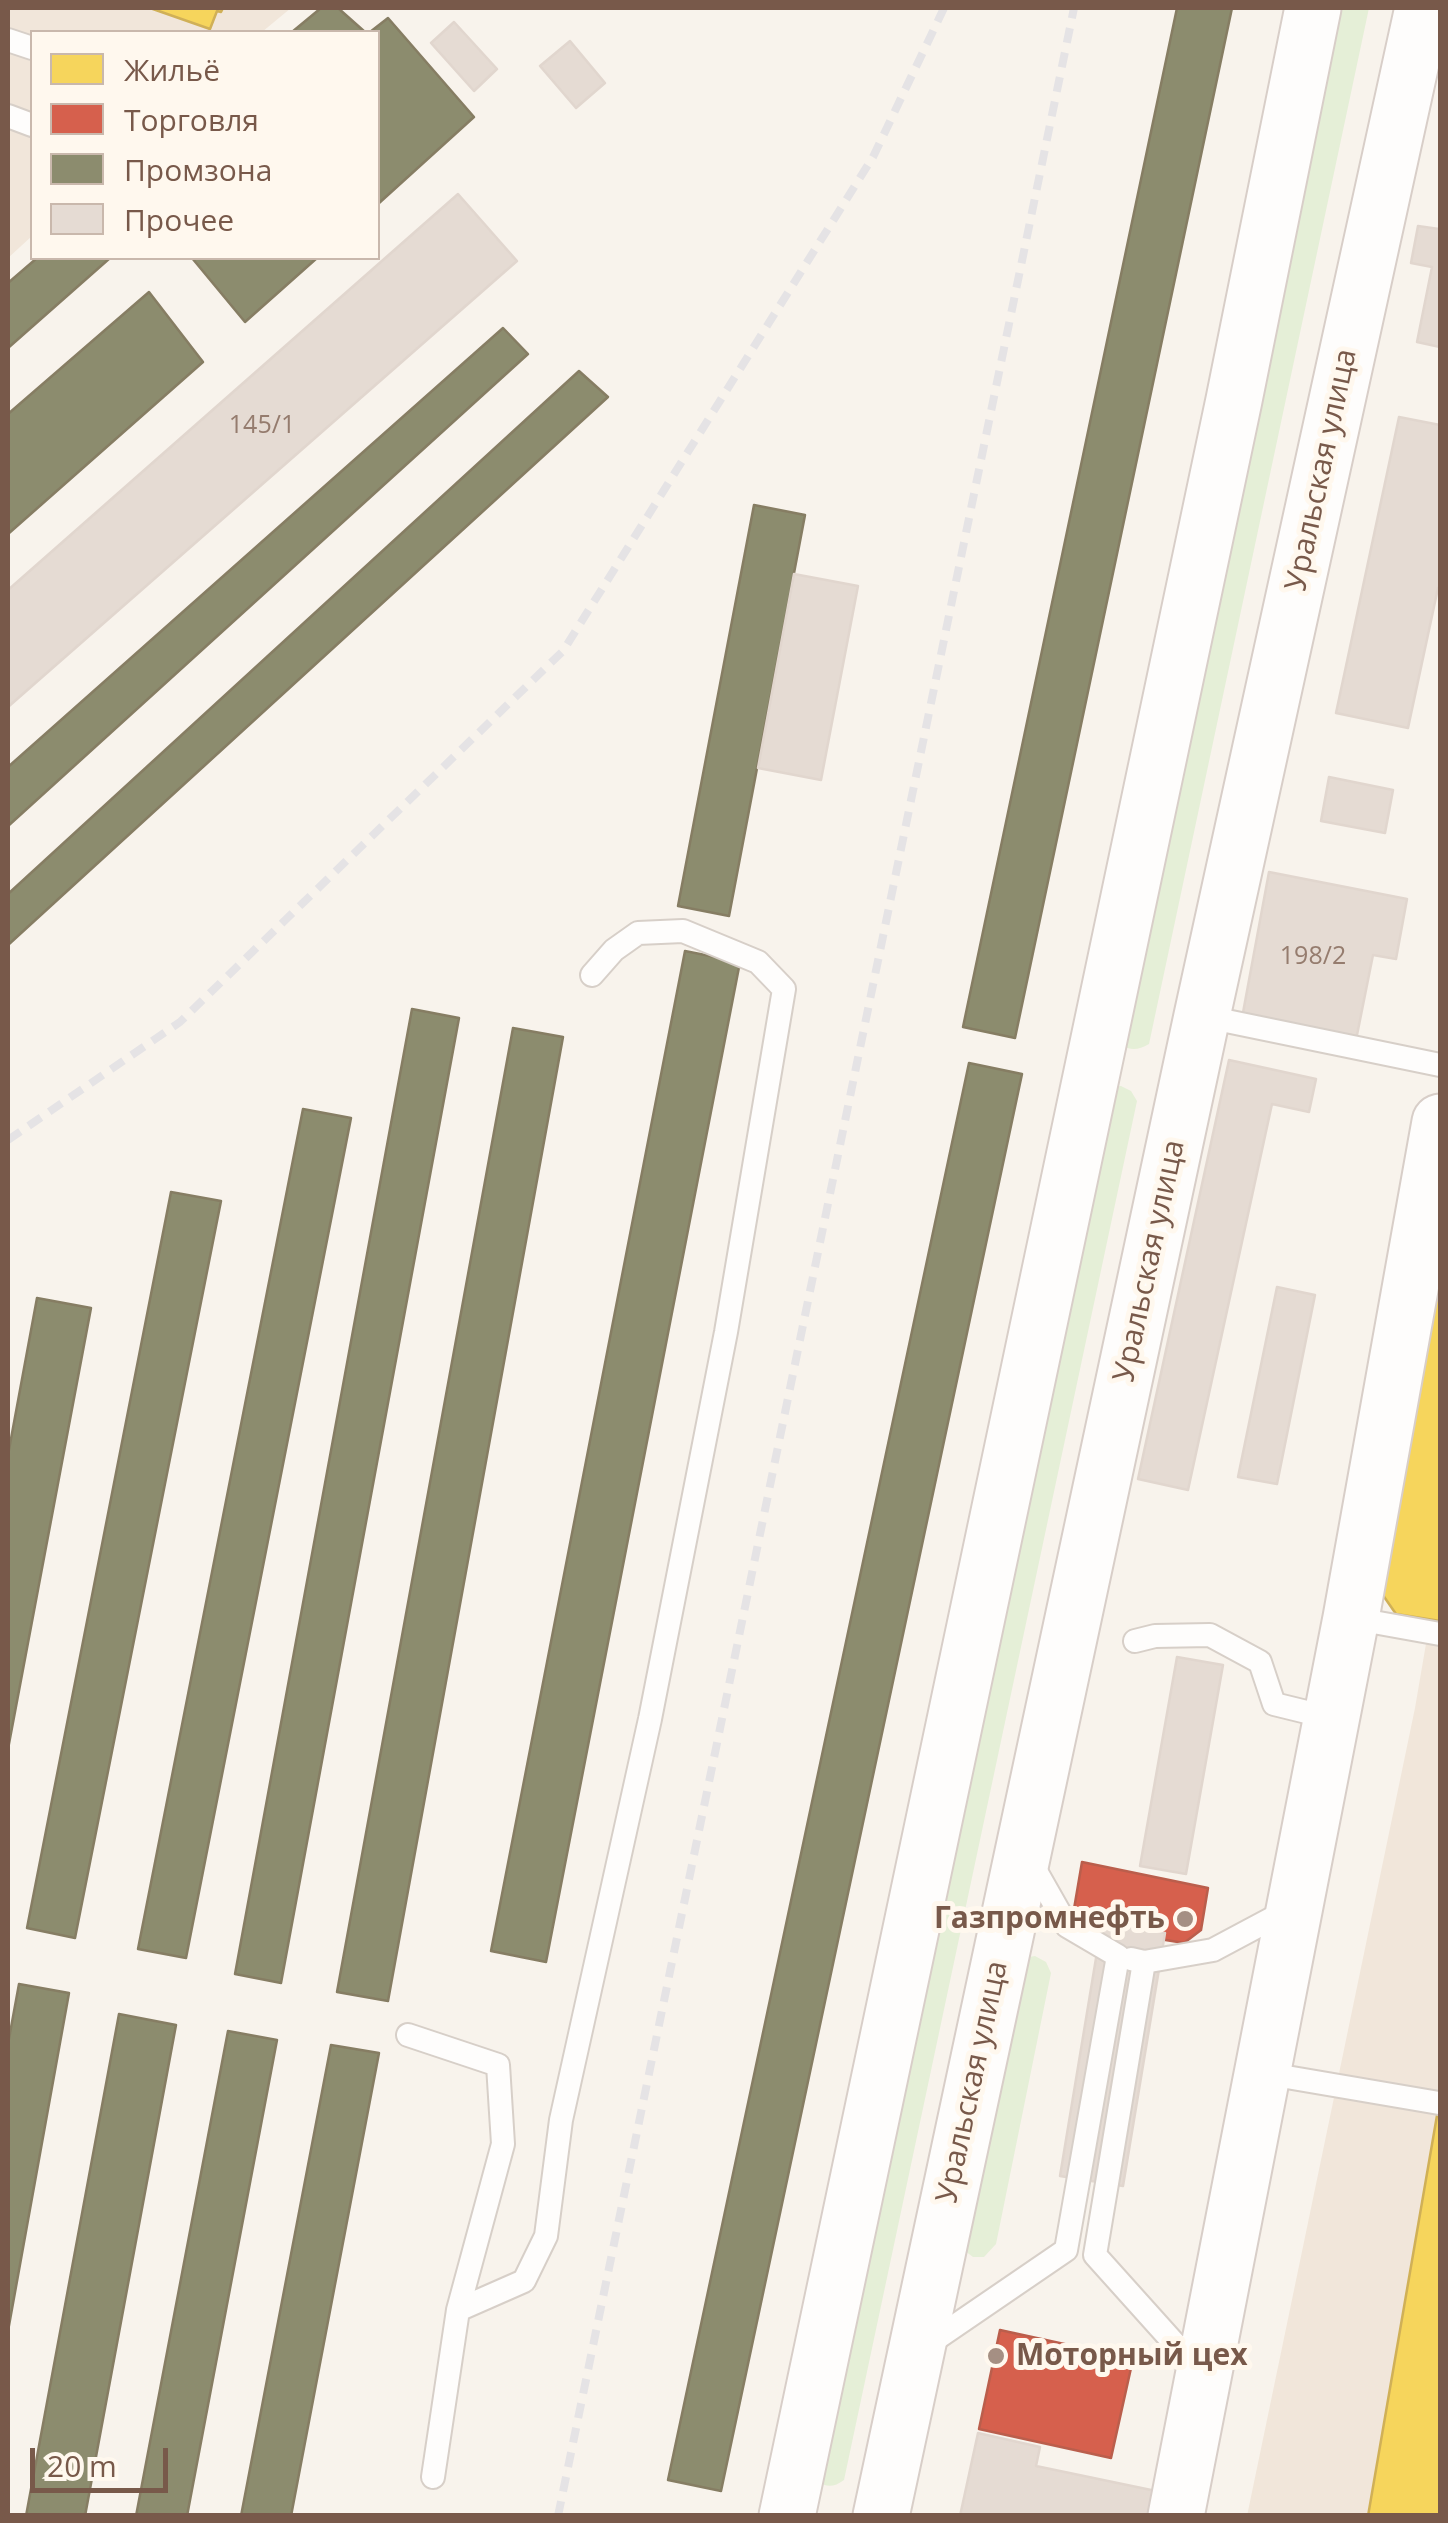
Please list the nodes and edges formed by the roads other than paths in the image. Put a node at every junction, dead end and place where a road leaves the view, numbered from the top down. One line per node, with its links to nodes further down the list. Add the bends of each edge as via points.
1 (1312, 8): 24 (main road)
2 (1423, 8): 4 (main road, Уральская улица)
3 (592, 976): 20 (lane, via 638,933 683,931 758,962 784,988 726,1332 561,2120 546,2236 524,2281)
4 (1202, 1016): 5 (lane); 11 (main road, Уральская улица)
5 (1440, 1065)
6 (1440, 1122): 7 (main road)
7 (1352, 1618): 8 (lane); 10 (main road)
8 (1440, 1634)
9 (1135, 1641): 10 (lane, via 1210,1634 1260,1662 1274,1704)
10 (1331, 1718): 12 (main road)
11 (1024, 1849): 13 (lane, via 1068,1926); 21 (main road, Уральская улица)
12 (1295, 1906): 14 (lane, via 1214,1950); 16 (main road)
13 (1118, 1956): 14 (lane); 18 (lane)
14 (1144, 1962): 19 (lane)
15 (408, 2036): 20 (lane, via 498,2065 502,2144)
16 (1263, 2073): 17 (lane); 22 (main road)
17 (1440, 2103)
18 (1066, 2250): 19 (lane); 21 (lane)
19 (1095, 2255): 22 (lane)
20 (458, 2310): 23 (lane)
21 (916, 2352): 25 (main road, Уральская улица)
22 (1204, 2376): 26 (main road)
23 (434, 2478)
24 (787, 2516)
25 (881, 2516)
26 (1176, 2516)

